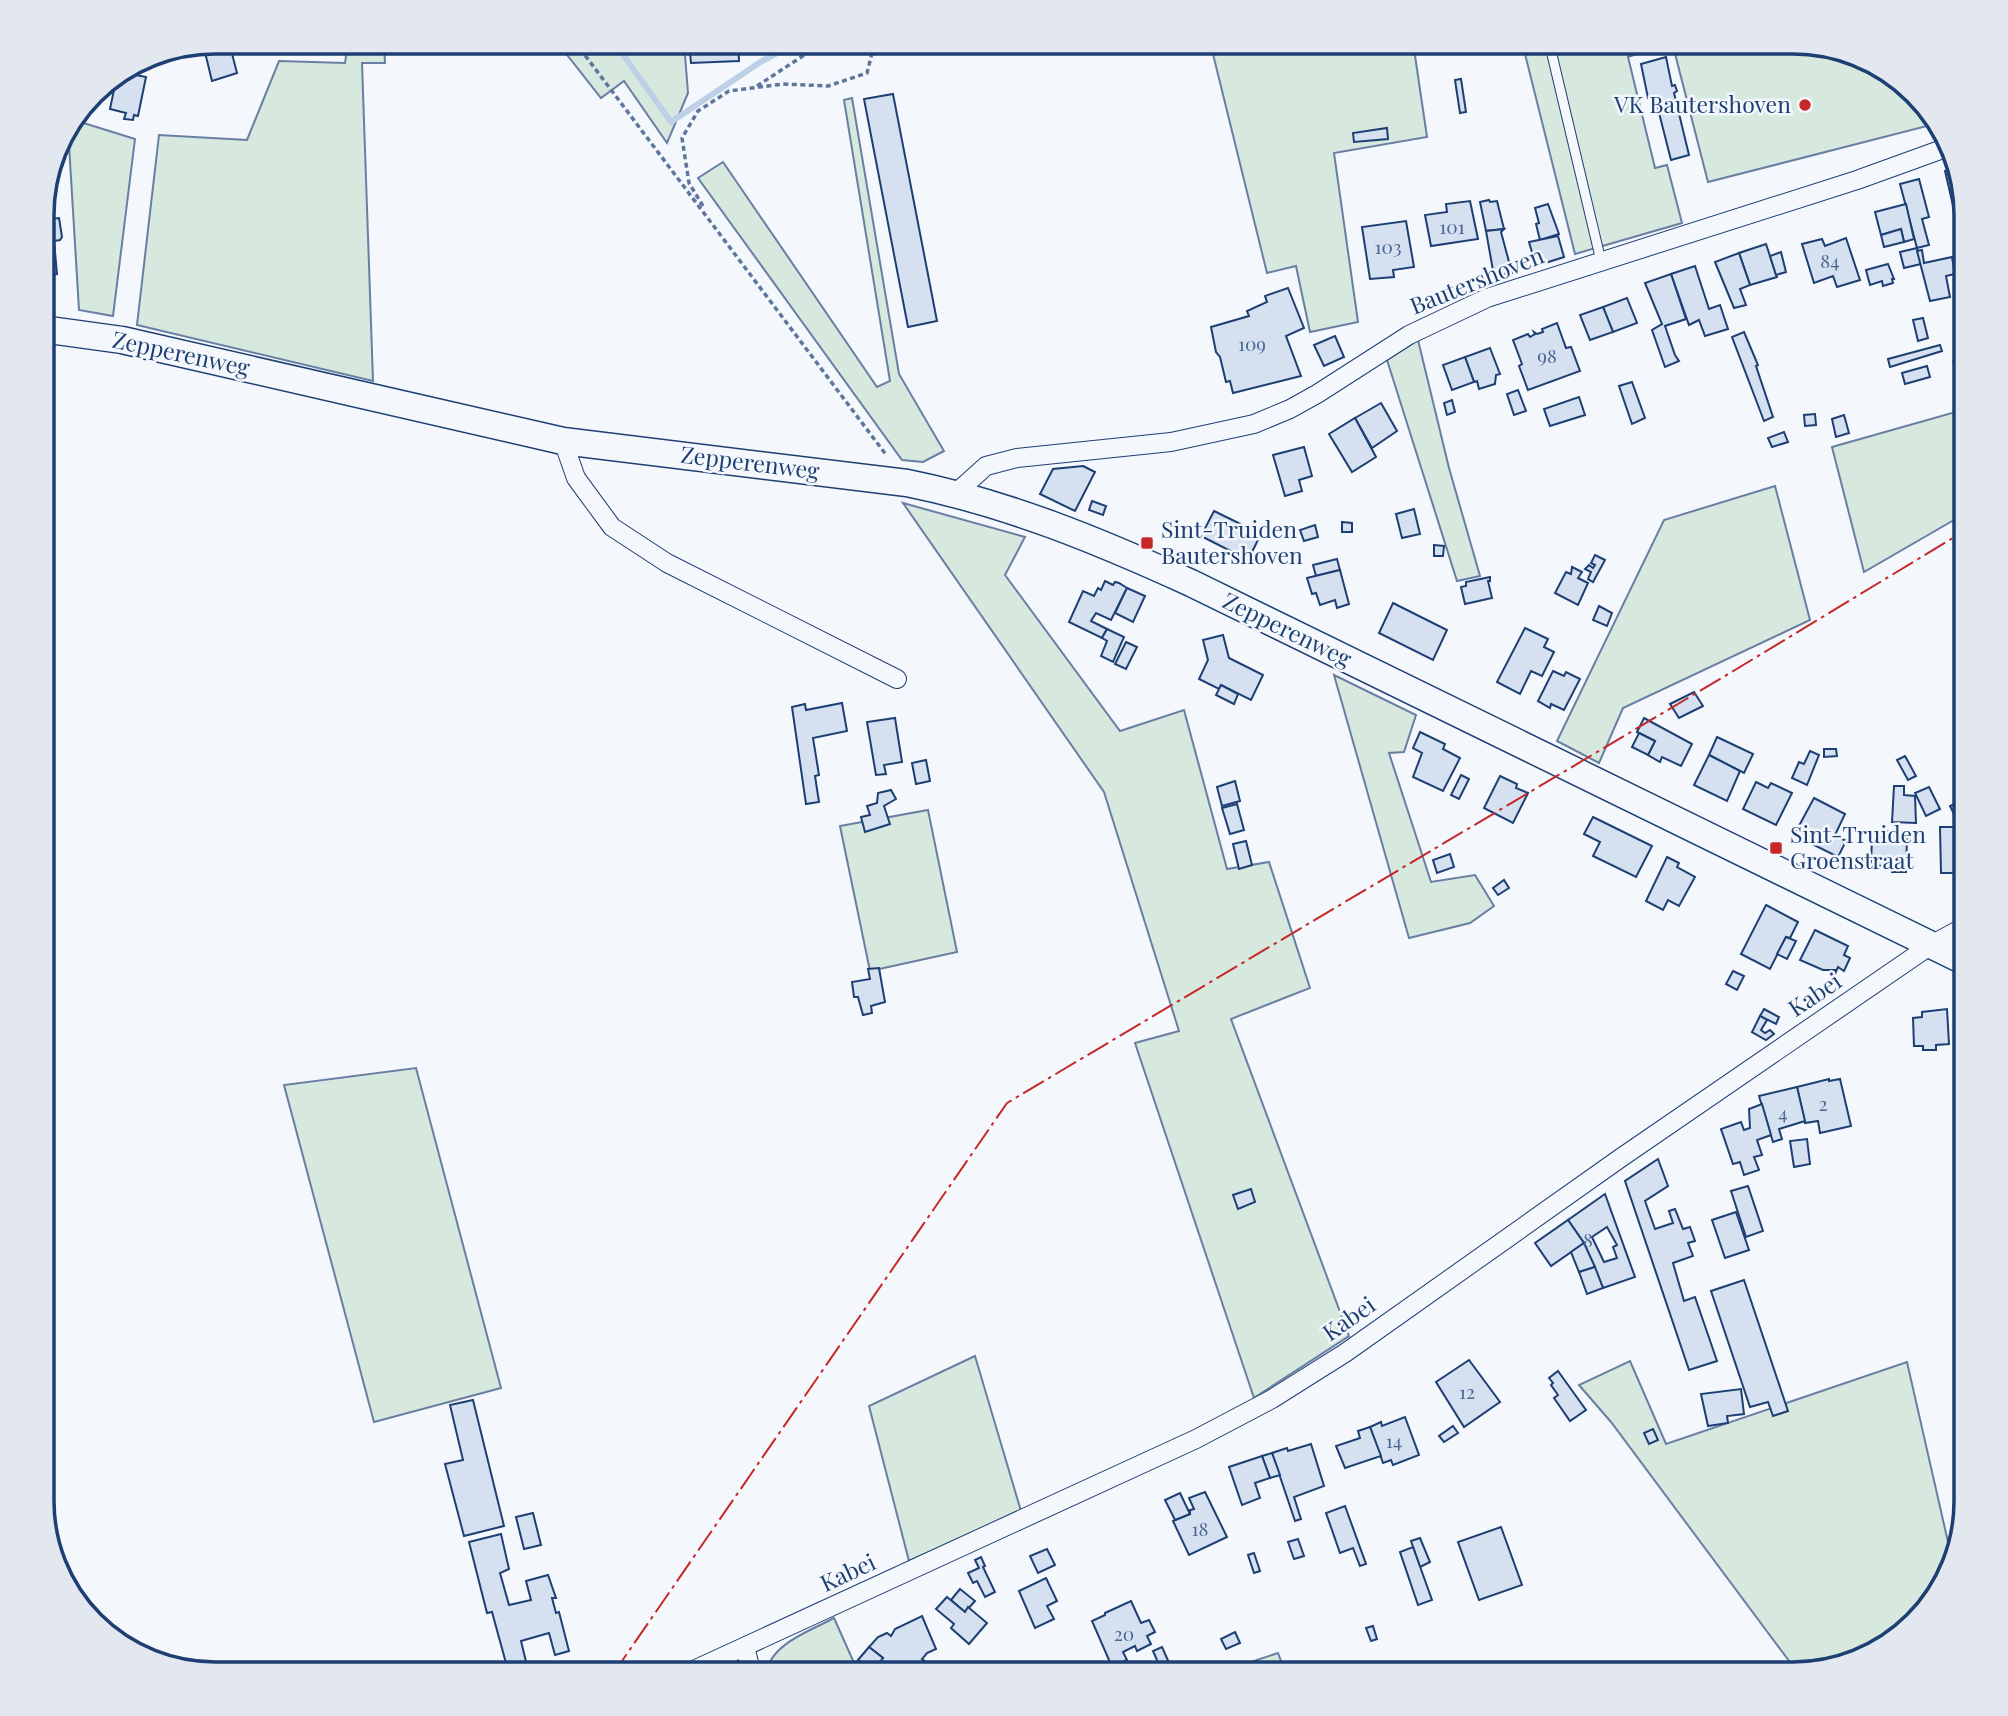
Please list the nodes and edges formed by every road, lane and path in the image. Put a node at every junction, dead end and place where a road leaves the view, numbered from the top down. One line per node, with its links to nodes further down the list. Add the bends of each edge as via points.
1 (584, 54): 7 (path)
2 (806, 54): 5 (path)
3 (872, 54): 5 (path, via 867,74 828,86)
4 (1552, 54): 8 (lane)
5 (756, 88): 7 (path, via 729,91 698,111 682,138 689,183)
6 (1940, 150): 8 (street, Bautershoven)
7 (709, 217): 11 (path)
8 (1601, 261): 12 (street, Bautershoven, via 1456,311 1317,394 1254,424 1171,442 1017,458 986,466)
9 (55, 331): 10 (street, Zepperenweg, via 122,340)
10 (563, 441): 11 (street, Zepperenweg); 13 (street, via 576,478 612,527 667,562)
11 (907, 483): 12 (street, Zepperenweg)
12 (956, 493): 15 (street, Zepperenweg, via 1106,544 1191,583)
13 (897, 679)
14 (1954, 933): 15 (street, Kabei)
15 (1931, 945): 16 (street, Zepperenweg); 17 (street, Kabei, via 1345,1353 1272,1399 1184,1445)
16 (1954, 956)
17 (745, 1647): 18 (street, Kabei); 19 (street)
18 (712, 1662)
19 (748, 1662)

